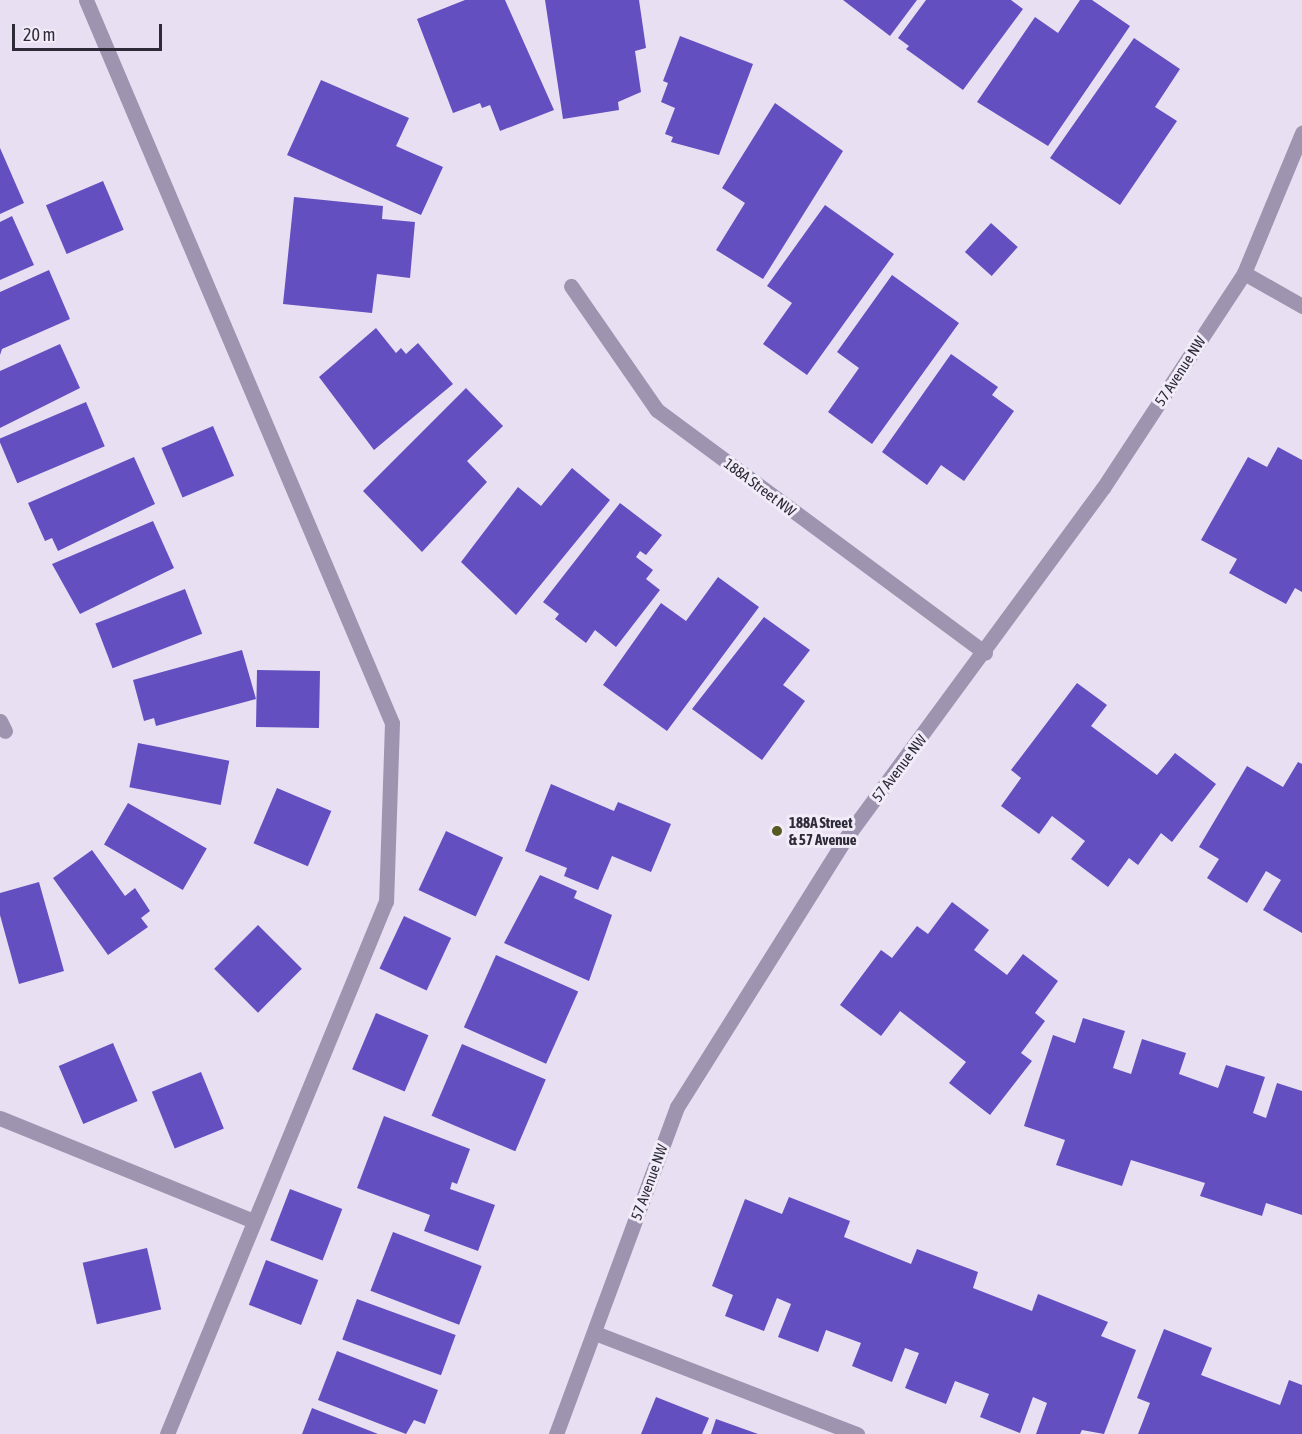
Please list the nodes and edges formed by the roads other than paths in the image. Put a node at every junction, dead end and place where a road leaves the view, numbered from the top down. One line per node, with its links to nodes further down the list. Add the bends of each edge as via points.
1 (86, 0): 8 (street, via 392,723 386,901)
2 (1302, 133): 3 (street, 57 Avenue NW)
3 (1244, 273): 5 (street); 6 (street, 57 Avenue NW, via 1103,488)
4 (571, 286): 6 (street, 188A Street NW, via 657,410)
5 (1302, 306)
6 (985, 653): 9 (street, 57 Avenue NW, via 846,839 677,1107)
7 (0, 1118): 8 (street)
8 (254, 1221): 10 (street)
9 (595, 1333): 11 (street, 57 Avenue NW); 12 (street)
10 (167, 1434)
11 (556, 1434)
12 (857, 1434)

